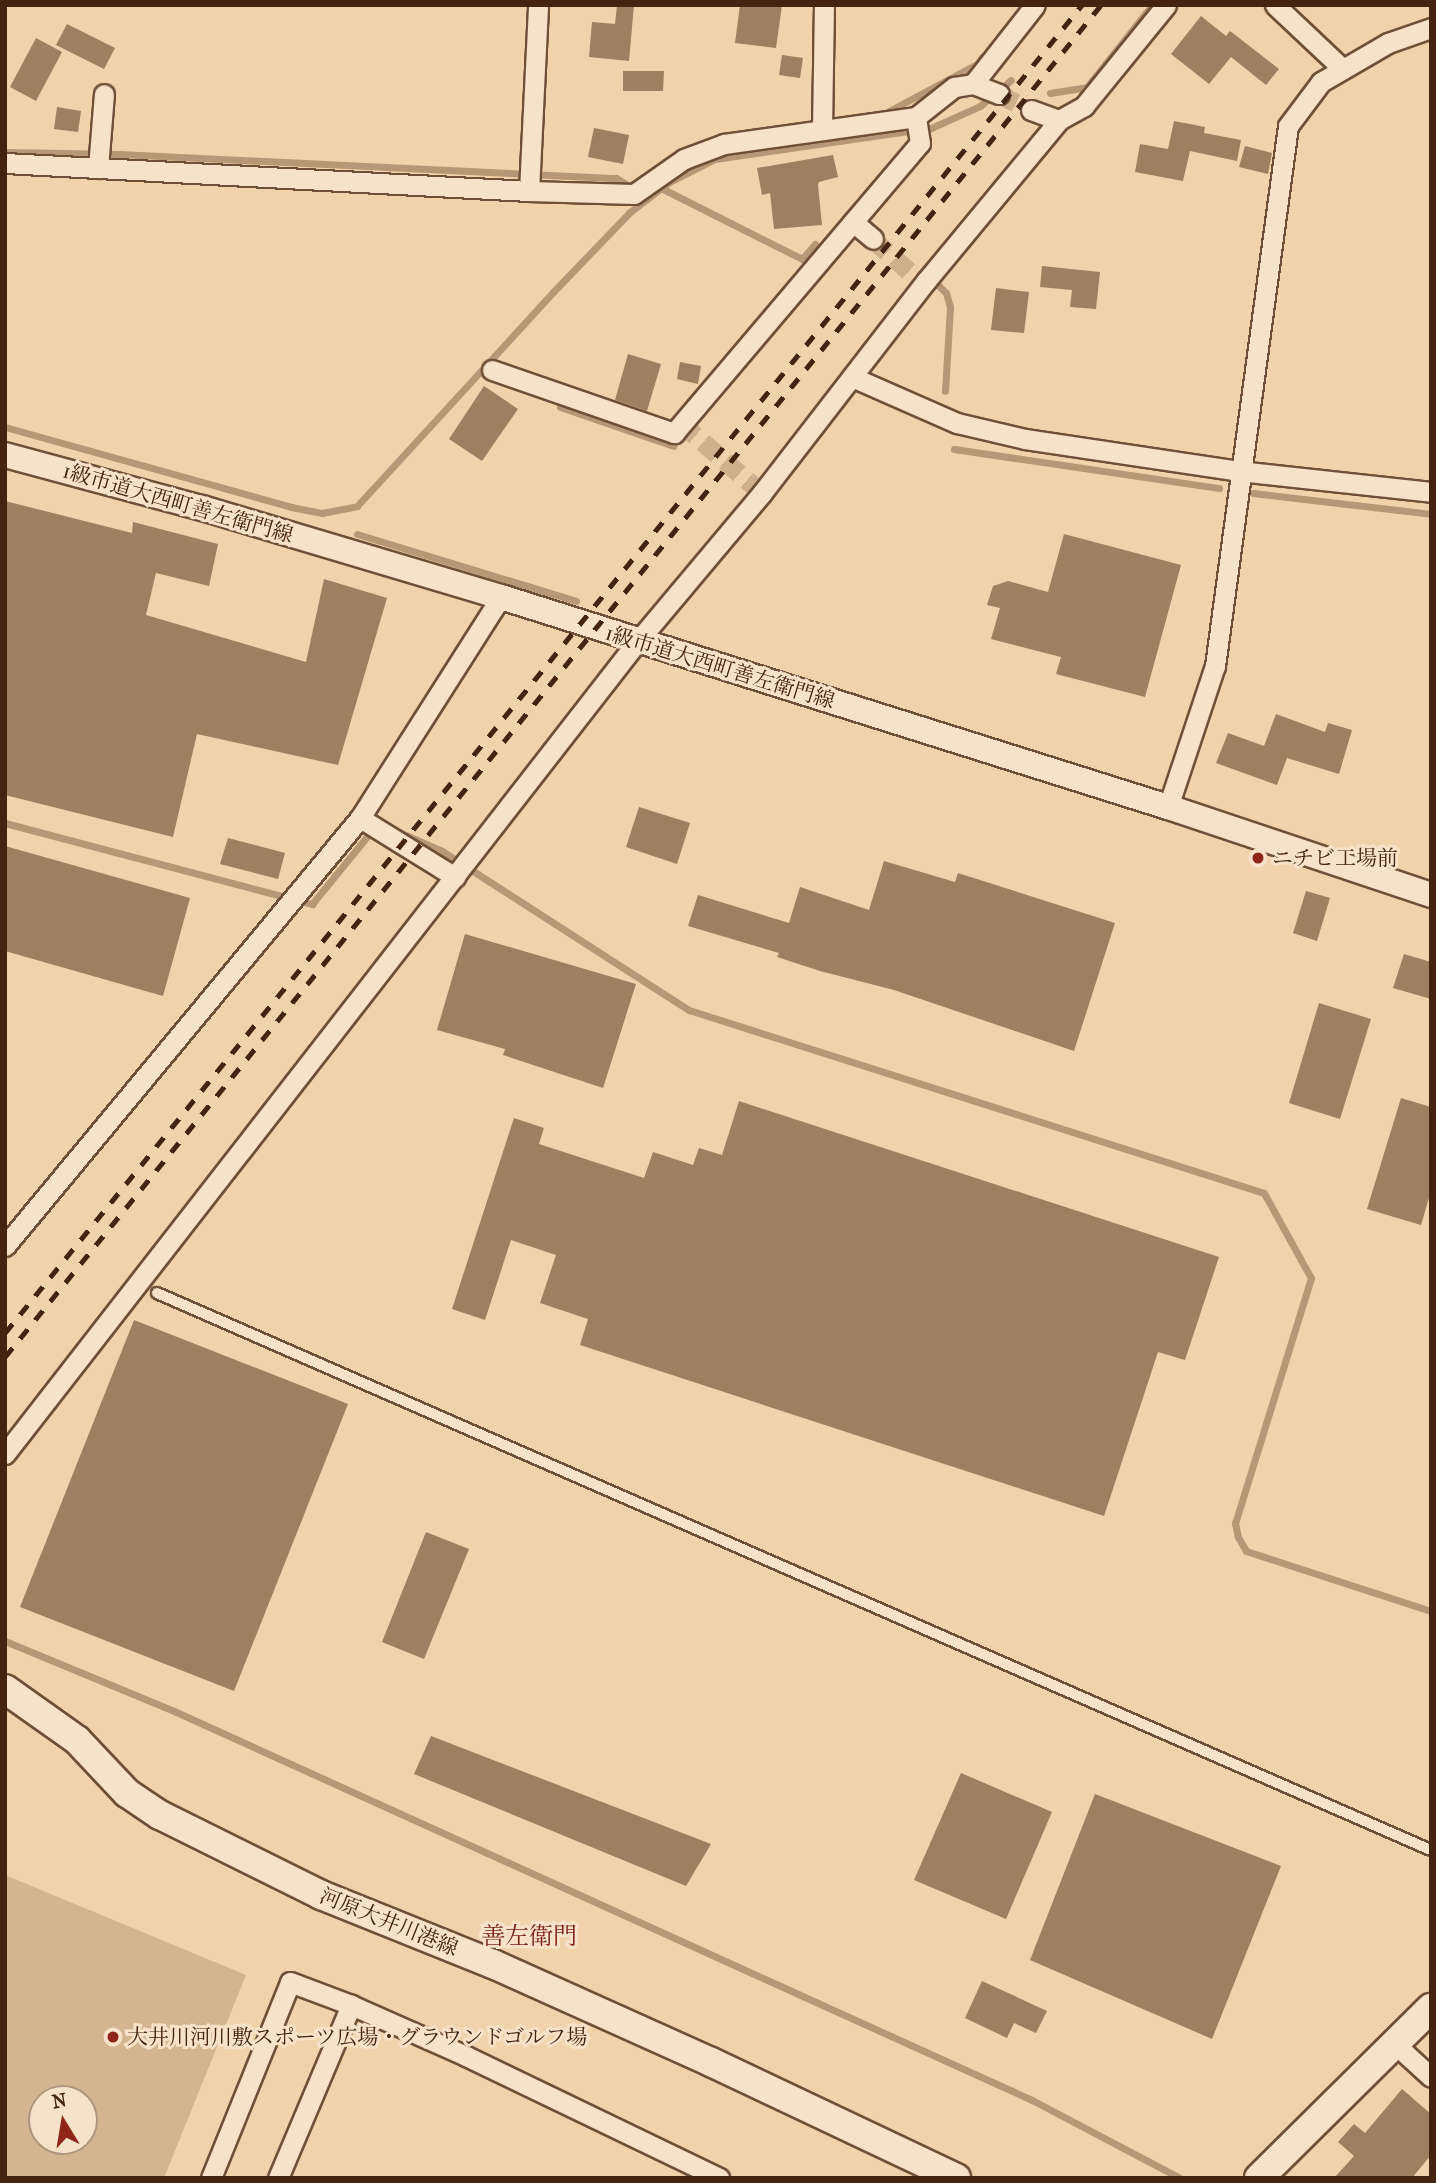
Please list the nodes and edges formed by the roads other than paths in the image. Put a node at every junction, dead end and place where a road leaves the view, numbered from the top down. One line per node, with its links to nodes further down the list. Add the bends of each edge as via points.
1 (538, 5): 17 (street)
2 (824, 5): 14 (street)
3 (1035, 5): 8 (street)
4 (1166, 5): 13 (street, via 1084,106)
5 (1275, 5): 7 (street)
6 (1431, 29): 7 (street, via 1388,43)
7 (1343, 69): 23 (street, via 1321,82 1288,126)
8 (974, 84): 10 (street); 12 (street, via 954,87)
9 (104, 94): 16 (street)
10 (999, 94)
11 (1031, 110): 13 (street)
12 (916, 117): 14 (street); 18 (street, via 920,143)
13 (1059, 120): 21 (street, via 918,277)
14 (821, 130): 17 (street, via 724,144 684,159 634,194)
15 (5, 163): 16 (street)
16 (98, 168): 17 (street)
17 (529, 191)
18 (853, 222): 19 (street); 20 (street, via 674,433)
19 (873, 239)
20 (492, 370)
21 (852, 377): 23 (street, via 957,423 1025,439); 26 (street, via 762,493)
22 (5, 455): 25 (street, 1級市道大西町善左衛門線)
23 (1239, 471): 24 (street); 27 (street, via 1215,667)
24 (1431, 492)
25 (501, 597): 26 (street, 1級市道大西町善左衛門線); 28 (street)
26 (636, 642): 27 (street, 1級市道大西町善左衛門線); 29 (street)
27 (1168, 807): 30 (street, 1級市道大西町善左衛門線)
28 (360, 818): 29 (street); 31 (street)
29 (455, 877): 33 (street)
30 (1431, 895)
31 (5, 1246)
32 (157, 1293): 35 (lane)
33 (5, 1454)
34 (5, 1689): 43 (main road, 河原大井川港線, via 77,1740 127,1793 160,1815 321,1895 493,1964)
35 (1431, 1850)
36 (351, 2005): 40 (street, via 290,1982); 41 (street); 42 (street)
37 (1431, 2008): 38 (main road)
38 (1396, 2045): 39 (street); 44 (main road)
39 (1431, 2077)
40 (211, 2178)
41 (278, 2178)
42 (719, 2178)
43 (956, 2178)
44 (1259, 2178)

